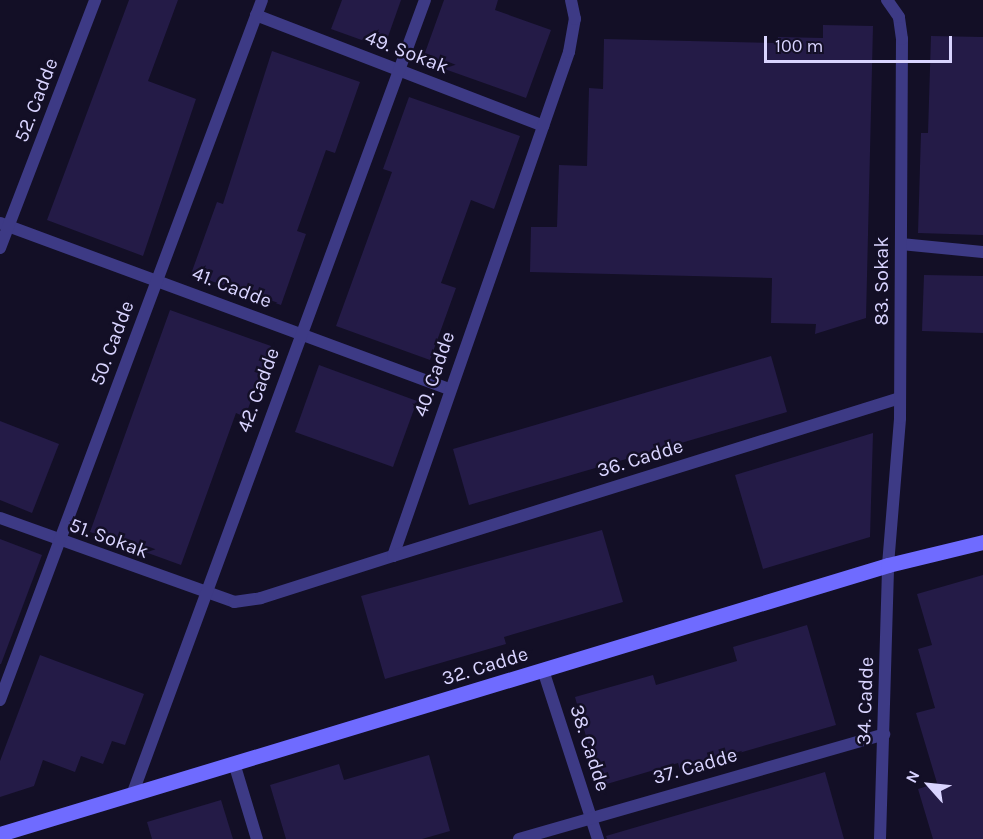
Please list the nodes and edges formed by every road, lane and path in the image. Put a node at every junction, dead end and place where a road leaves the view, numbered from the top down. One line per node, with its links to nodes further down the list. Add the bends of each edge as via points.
1 (95, 0): 9 (street, 52. Cadde)
2 (262, 0): 6 (street, 50. Cadde)
3 (425, 0): 7 (street, 42. Cadde)
4 (572, 0): 8 (street, 40. Cadde, via 576,19 569,52)
5 (887, 0): 10 (street, 83. Sokak, via 899,16 902,39)
6 (256, 15): 7 (street, 49. Sokak); 13 (street, 50. Cadde)
7 (398, 70): 8 (street, 49. Sokak); 14 (street, 42. Cadde)
8 (543, 126): 15 (street, 40. Cadde)
9 (4, 224): 11 (street, 52. Cadde); 13 (street, 41. Cadde)
10 (901, 244): 12 (street); 16 (street, 83. Sokak)
11 (0, 248)
12 (983, 252)
13 (157, 280): 14 (street, 41. Cadde); 18 (street, 50. Cadde)
14 (300, 333): 15 (street, 41. Cadde); 22 (street, 42. Cadde)
15 (449, 389): 20 (street, 40. Cadde)
16 (900, 398): 20 (street, 36. Cadde); 21 (street, 83. Sokak)
17 (0, 518): 18 (street, 51. Sokak)
18 (58, 540): 22 (street, 51. Sokak); 24 (street, 50. Cadde)
19 (983, 542): 21 (street, 32. Cadde)
20 (393, 556): 22 (street, via 244,602)
21 (888, 565): 23 (street, 32. Cadde); 25 (street, 34. Cadde)
22 (204, 594): 27 (street, 42. Cadde)
23 (543, 670): 26 (street, 32. Cadde); 28 (street, 38. Cadde)
24 (0, 700)
25 (884, 734): 28 (street, 37. Cadde); 33 (street, 34. Cadde)
26 (234, 763): 27 (street, 32. Cadde); 30 (street)
27 (132, 795): 29 (street, 32. Cadde)
28 (592, 816): 31 (street, 37. Cadde); 32 (street, 38. Cadde)
29 (0, 834)
30 (257, 839)
31 (519, 839)
32 (598, 839)
33 (880, 839)

